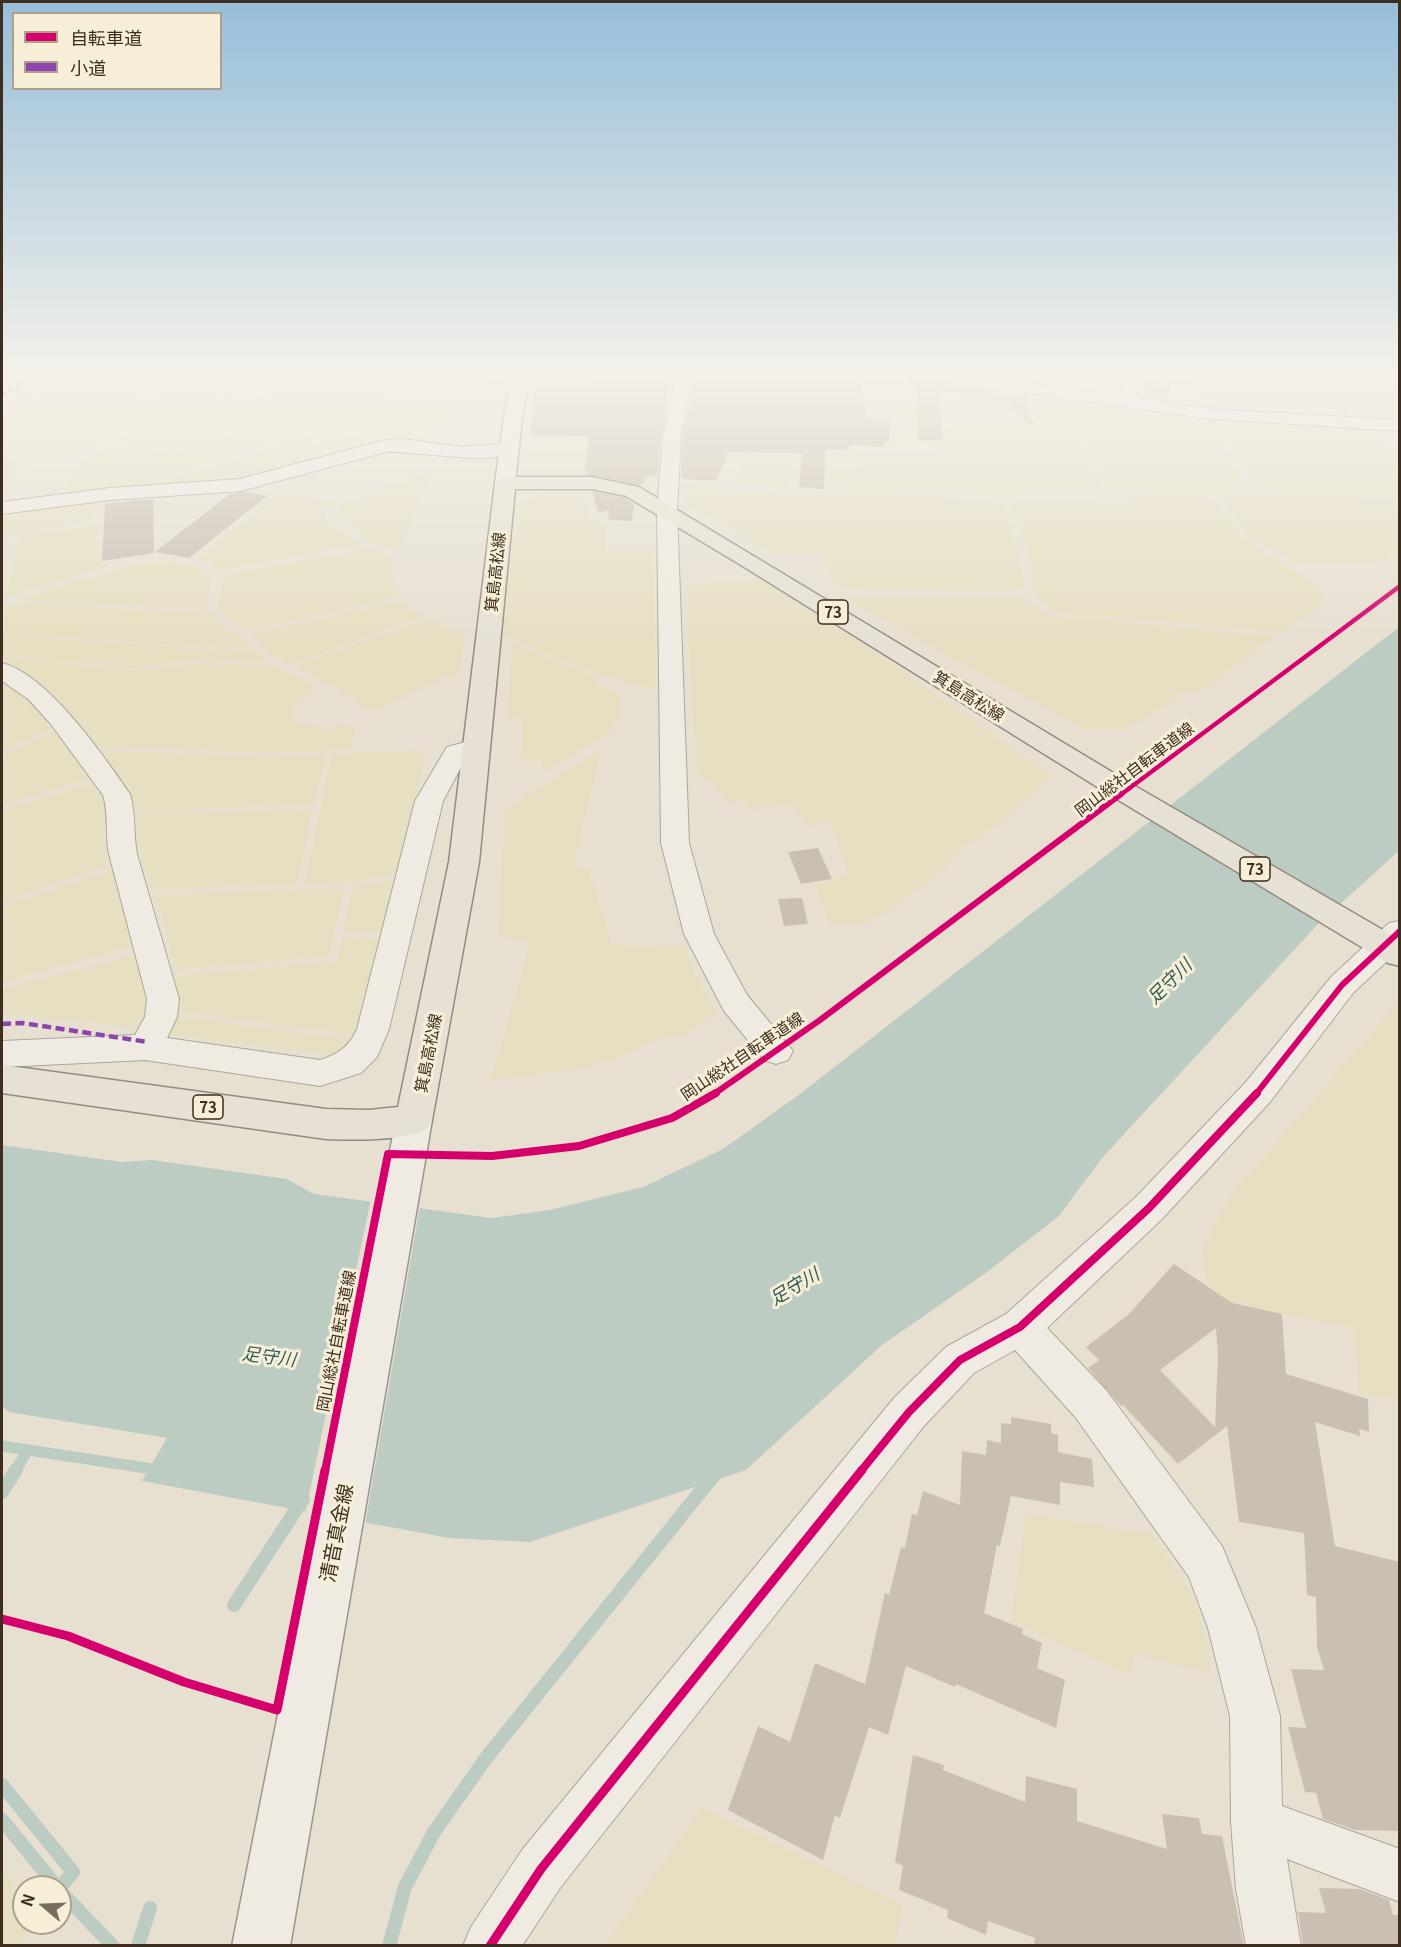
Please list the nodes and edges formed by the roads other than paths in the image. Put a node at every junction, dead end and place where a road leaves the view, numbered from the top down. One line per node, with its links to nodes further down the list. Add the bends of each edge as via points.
1 (323, 463): 5 (street, via 241,485 110,494)
2 (508, 463): 4 (main road)
3 (670, 463): 6 (street)
4 (505, 483): 6 (main road, 箕島高松線 / 73, via 611,485 632,491); 8 (main road, 箕島高松線)
5 (2, 508)
6 (667, 512): 9 (main road, 箕島高松線 / 73, via 1141,801); 11 (street, via 675,843 699,934 735,1003)
7 (2, 670): 10 (street, via 37,694 116,794 123,854 163,999 161,1017)
8 (476, 747): 10 (street, via 456,753 429,801 373,1029 365,1048 349,1064 320,1073); 14 (main road, 箕島高松線, via 464,862)
9 (1388, 942): 15 (street, via 1342,985 1258,1092 1149,1208)
10 (145, 1047): 12 (street)
11 (776, 1051)
12 (2, 1054)
13 (2, 1079): 14 (main road, 73, via 326,1124)
14 (414, 1120): 18 (main road, 清音真金線)
15 (1020, 1327): 16 (street, via 1091,1404 1206,1562 1232,1628 1255,1716); 19 (street, via 960,1360 909,1412 541,1869)
16 (1257, 1822): 17 (street); 20 (street, via 1263,1889)
17 (1400, 1876)
18 (261, 1946)
19 (490, 1946)
20 (1274, 1946)

